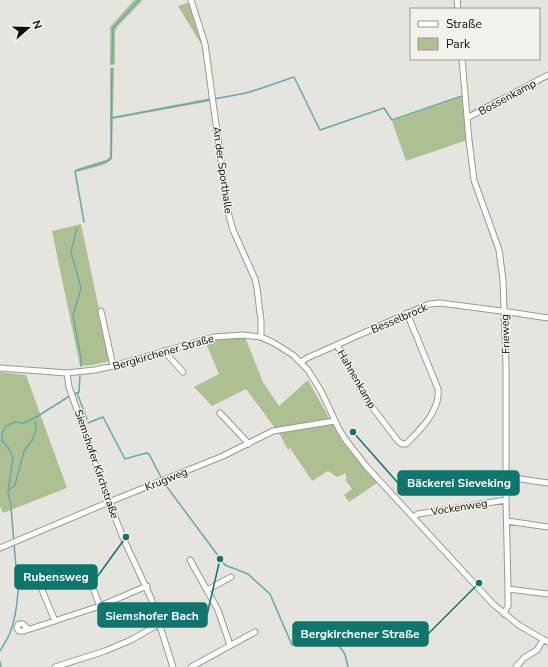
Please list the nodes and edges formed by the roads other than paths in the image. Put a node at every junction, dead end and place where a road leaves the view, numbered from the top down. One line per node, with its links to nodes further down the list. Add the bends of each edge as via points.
1 (191, 0): 9 (street, An der Sporthalle, via 205,44 228,212 256,283 262,321)
2 (462, 60): 4 (street, Frieweg)
3 (548, 75): 4 (street, Bossenkamp)
4 (467, 118): 6 (street, Frieweg, via 474,180 499,250 504,280)
5 (101, 311): 13 (street)
6 (504, 312): 7 (street, Besselbrock, via 440,303 429,304); 8 (street, Besselbrock); 20 (street, Frieweg)
7 (407, 313): 10 (street, Besselbrock); 10 (street, Hahnenkamp, via 438,394 429,419 406,444 398,441 366,399)
8 (548, 318)
9 (261, 337): 11 (street, Bergkirchener Straße, via 214,337); 12 (street, Bergkirchener Straße, via 286,350)
10 (337, 345): 12 (street, Besselbrock)
11 (164, 351): 13 (street, Bergkirchener Straße); 15 (street)
12 (301, 362): 18 (street, Bergkirchener Straße, via 314,380)
13 (113, 366): 16 (street, Bergkirchener Straße)
14 (0, 368): 16 (street, Bergkirchener Straße)
15 (183, 372)
16 (67, 373): 23 (street, Siemshofer Kirchstraße, via 69,387)
17 (220, 413): 19 (street)
18 (335, 421): 19 (street, Krugweg, via 273,431); 24 (street, Bergkirchener Straße, via 366,466)
19 (249, 444): 23 (street, Krugweg)
20 (506, 477): 21 (street); 22 (street, Frieweg)
21 (548, 483)
22 (506, 500): 24 (street, Vockenweg, via 418,514); 25 (street, Frieweg)
23 (109, 502): 27 (street, Krugweg); 32 (street, Siemshofer Kirchstraße)
24 (413, 517): 37 (street, Bergkirchener Straße)
25 (507, 521): 26 (street); 33 (street, Frieweg)
26 (548, 527)
27 (0, 548)
28 (190, 560): 34 (street)
29 (87, 573): 36 (street)
30 (231, 576): 34 (street)
31 (43, 583): 38 (street, via 42,590)
32 (146, 586): 36 (street); 39 (street, Siemshofer Kirchstraße)
33 (508, 589): 35 (street); 37 (street, Frieweg, via 508,606)
34 (207, 590): 43 (street, via 218,610)
35 (548, 594)
36 (100, 606): 38 (street)
37 (504, 614): 42 (street, Bergkirchener Straße)
38 (55, 621): 40 (street)
39 (159, 624): 44 (street, via 105,651); 45 (street, Siemshofer Kirchstraße)
40 (28, 629)
41 (255, 632): 43 (street)
42 (546, 641): 47 (street)
43 (230, 645): 46 (street)
44 (55, 667)
45 (173, 667)
46 (191, 667)
47 (516, 667)

